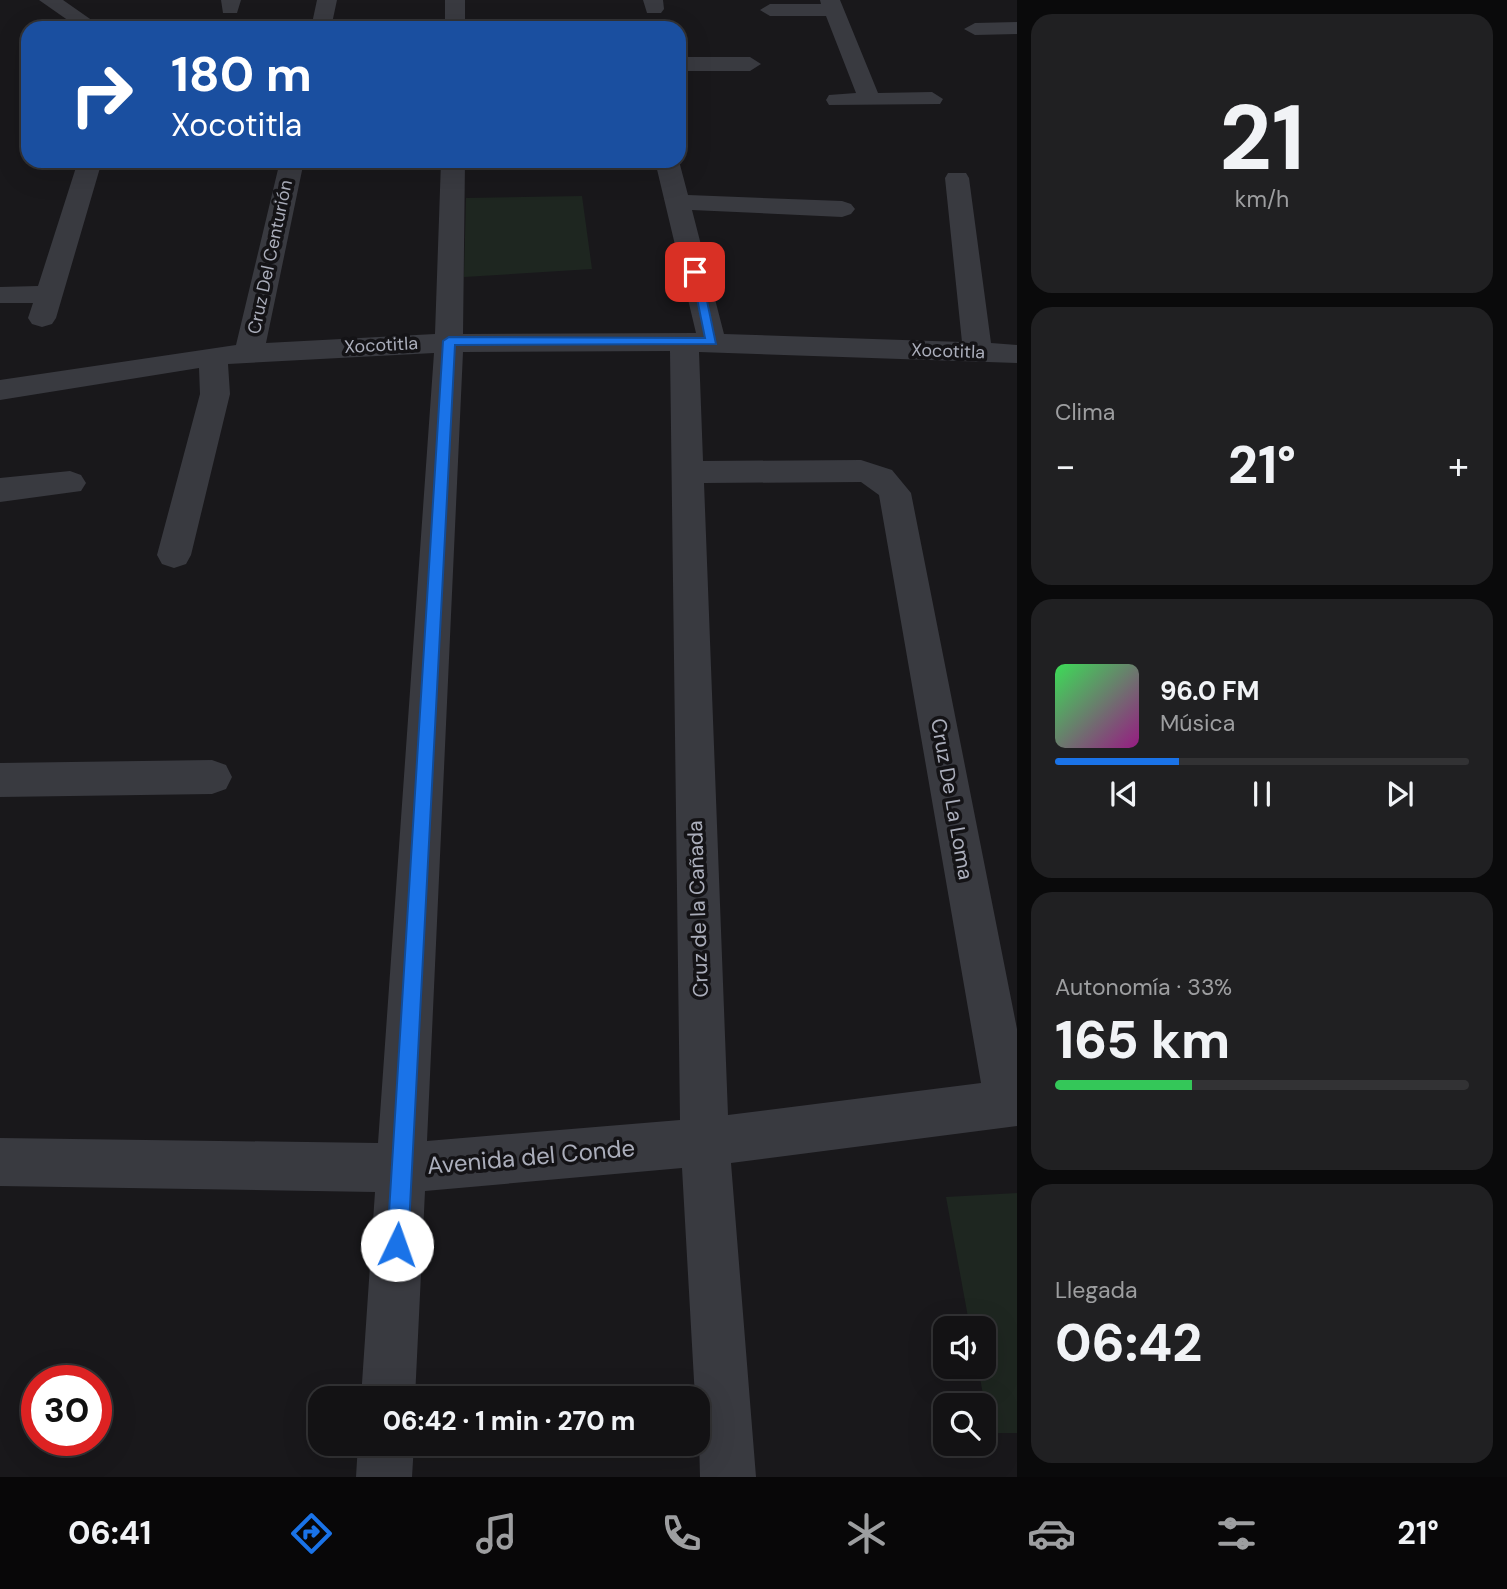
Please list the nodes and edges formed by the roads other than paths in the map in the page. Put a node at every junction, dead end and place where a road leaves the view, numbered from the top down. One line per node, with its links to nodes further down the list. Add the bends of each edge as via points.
1 (49, 0): 6 (street)
2 (327, 0): 7 (street)
3 (455, 0): 8 (street)
4 (832, 5): 5 (street); 15 (street)
5 (770, 10)
6 (82, 21)
7 (322, 21)
8 (455, 21)
9 (1017, 28): 10 (street)
10 (975, 29)
11 (686, 64): 12 (street)
12 (750, 64)
13 (932, 99): 15 (street)
14 (837, 100): 15 (street)
15 (870, 100)
16 (88, 168): 23 (street, via 46,306)
17 (290, 168): 27 (street, Cruz Del Centurión)
18 (453, 168): 24 (street)
19 (669, 168): 21 (street, Cruz de la Cañada)
20 (957, 178): 26 (street)
21 (678, 202): 22 (street); 25 (street, Cruz de la Cañada)
22 (842, 209)
23 (0, 295)
24 (449, 341): 25 (street, Xocotitla); 27 (street, Xocotitla); 40 (street)
25 (698, 341): 26 (street, Xocotitla); 31 (street, Cruz de la Cañada)
26 (978, 352): 28 (street, Xocotitla)
27 (249, 353): 29 (street, Xocotitla)
28 (1017, 354)
29 (213, 357): 30 (street, Xocotitla); 34 (street, via 215,394)
30 (0, 390)
31 (686, 472): 37 (street, Cruz De La Loma, via 861,471 877,475 895,493); 38 (street, Cruz de la Cañada)
32 (70, 483): 33 (street)
33 (0, 490)
34 (174, 555)
35 (212, 777): 36 (street)
36 (0, 779)
37 (1013, 1103): 38 (street, Avenida del Conde)
38 (705, 1142): 40 (street, Avenida del Conde); 44 (street, Cruz de la Cañada)
39 (0, 1162): 40 (street, Avenida del Conde)
40 (402, 1168): 41 (street)
41 (389, 1386)
42 (385, 1456): 43 (street)
43 (384, 1477)
44 (728, 1477)

